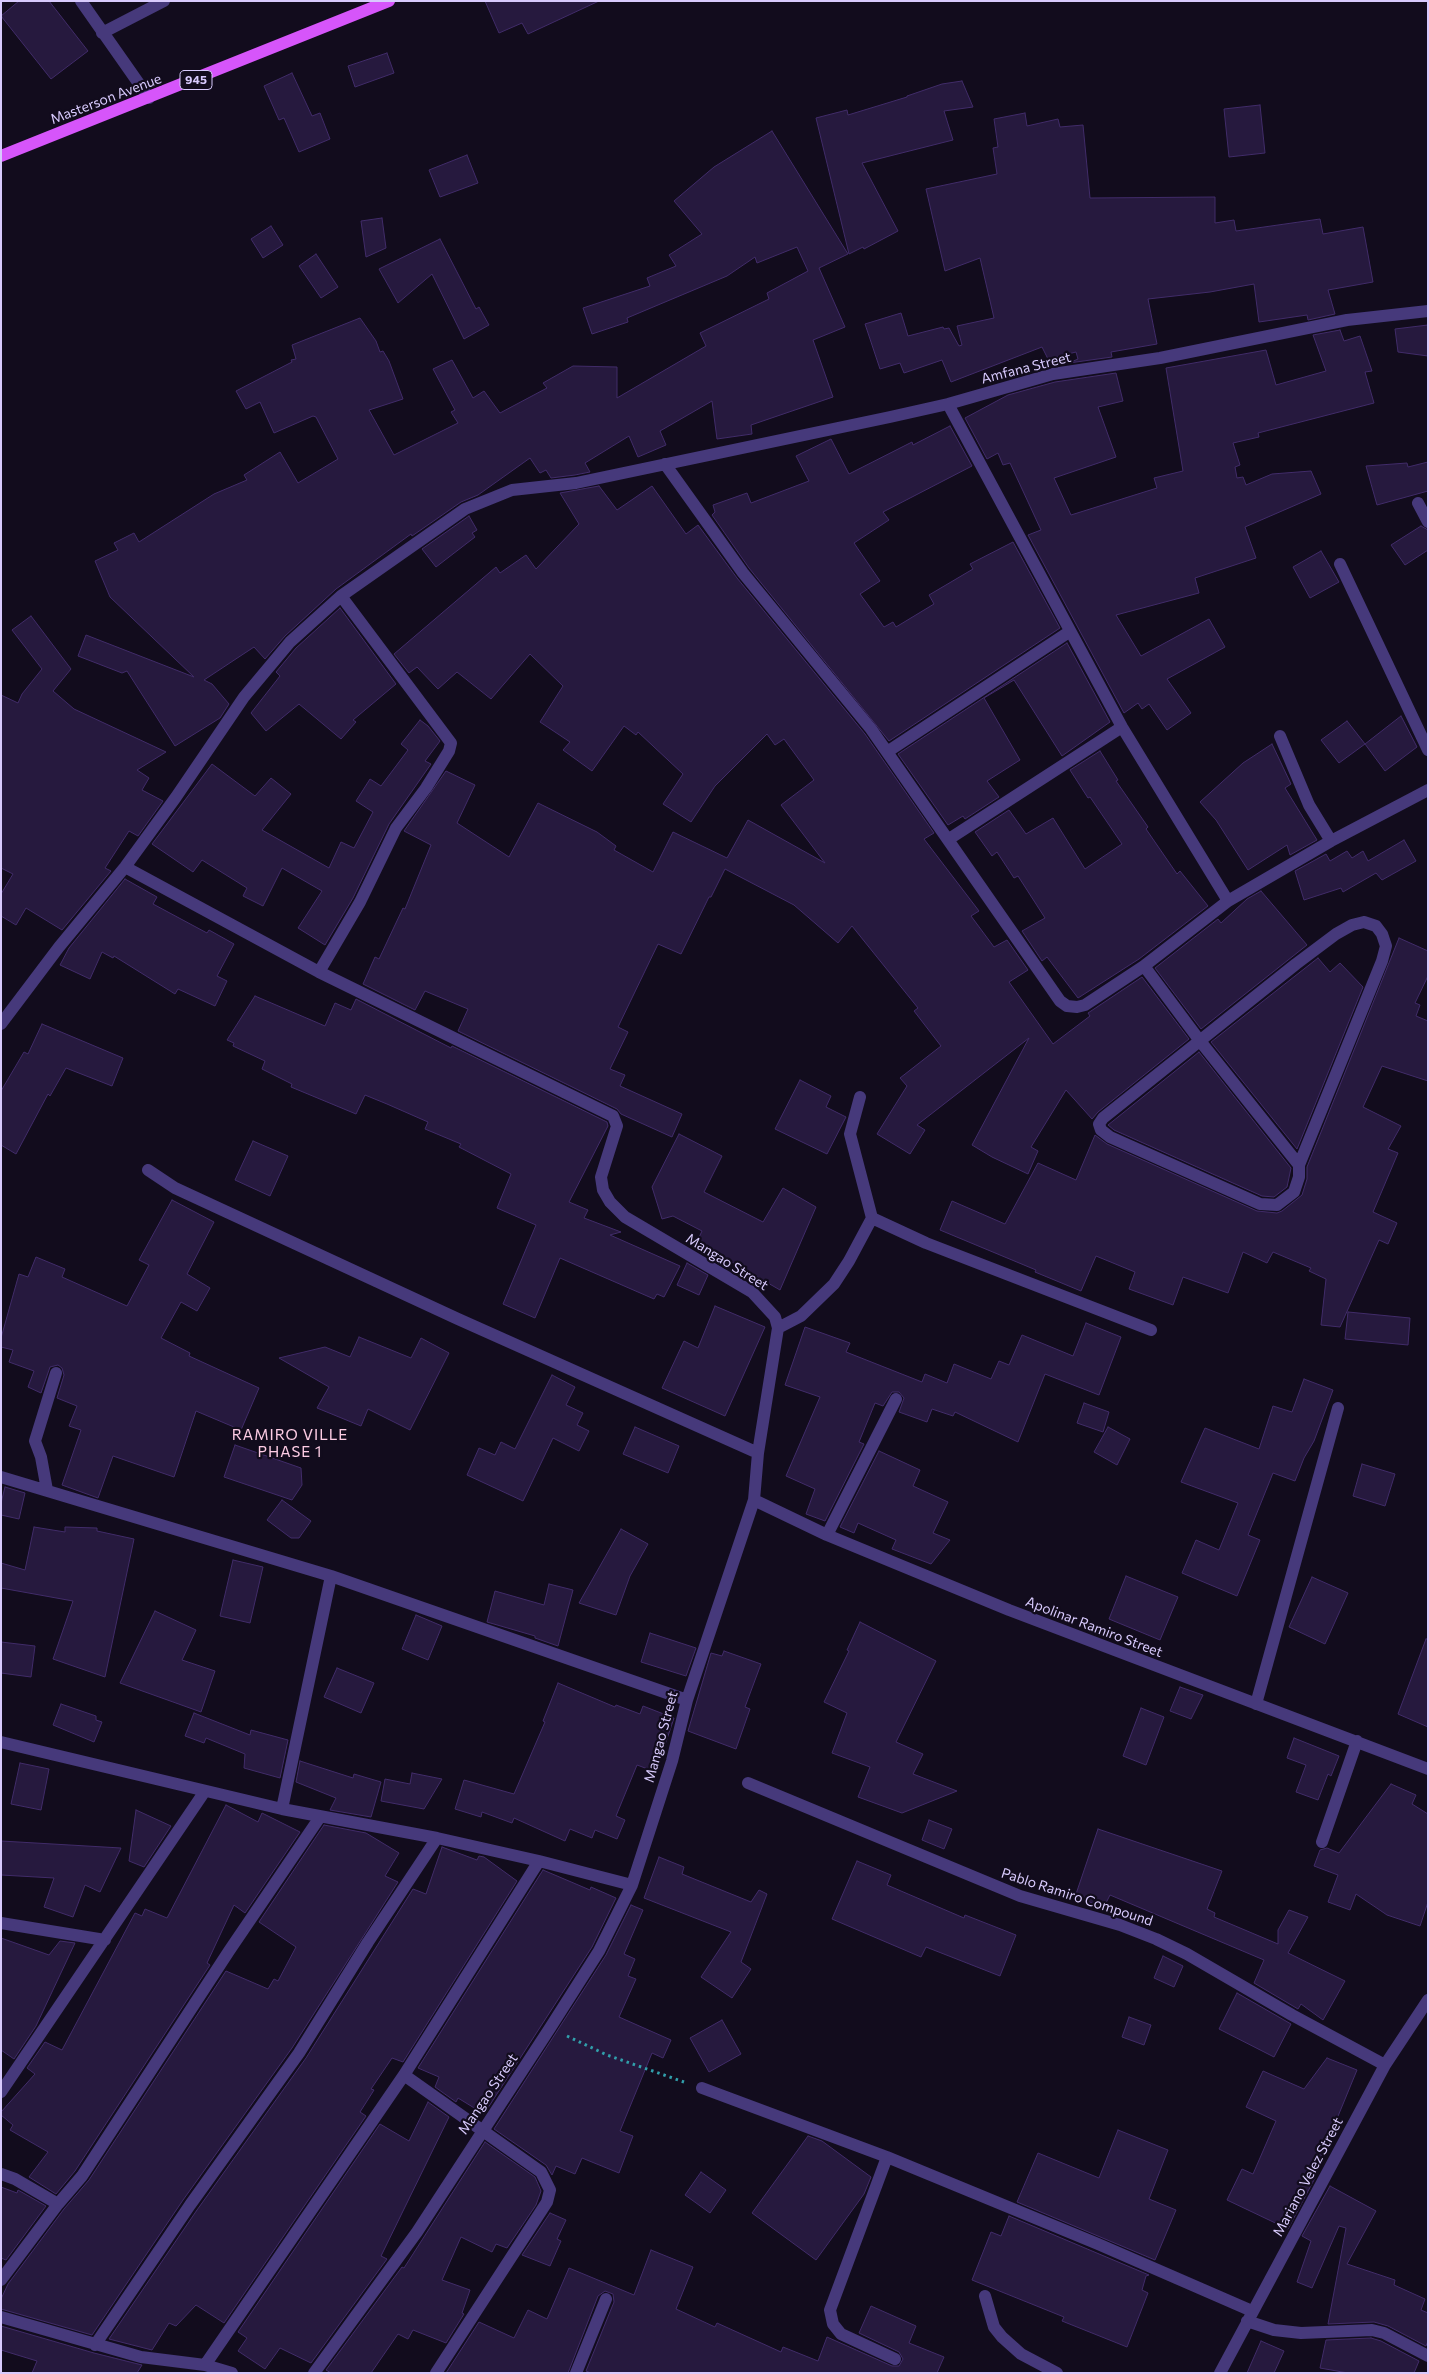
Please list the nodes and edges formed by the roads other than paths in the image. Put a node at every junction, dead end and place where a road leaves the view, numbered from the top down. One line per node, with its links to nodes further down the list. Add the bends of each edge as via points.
1 (81, 1): 4 (street)
2 (164, 1): 4 (street)
3 (389, 1): 5 (main road, Masterson Avenue / 945)
4 (102, 33): 5 (street)
5 (149, 98): 6 (main road, Masterson Avenue / 945)
6 (1, 156)
7 (1428, 311): 8 (street, Amfana Street, via 1347,320 1160,358 1053,374)
8 (948, 404): 9 (street, Amfana Street); 14 (street)
9 (665, 464): 13 (street, Amfana Street, via 576,483 512,490 465,509); 18 (street, via 743,574)
10 (1418, 503): 11 (street)
11 (1428, 522)
12 (1340, 564): 17 (street)
13 (341, 596): 22 (street, Amfana Street, via 290,642 244,697); 25 (street, via 451,743 426,788 396,828 360,902)
14 (1069, 632): 15 (street); 18 (street)
15 (1122, 727): 20 (street); 23 (street)
16 (1280, 736): 21 (street, via 1310,805)
17 (1428, 750)
18 (887, 752): 20 (street)
19 (1428, 790): 21 (street)
20 (949, 839): 24 (street, via 1060,1001 1067,1006 1077,1008 1085,1005)
21 (1331, 841): 23 (street)
22 (125, 867): 25 (street); 26 (street, Amfana Street)
23 (1228, 901): 24 (street)
24 (1144, 966): 27 (street)
25 (319, 972): 32 (street, Mangao Street, via 613,1116 618,1126 601,1177 603,1190 610,1202 625,1218 752,1292 775,1316)
26 (1, 1024)
27 (1200, 1041): 29 (street); 29 (street, via 1104,1118 1101,1130 1110,1137 1260,1204 1276,1204 1294,1192); 29 (street, via 1336,934 1364,922 1376,926 1386,946 1382,961)
28 (860, 1096): 31 (street, via 850,1134)
29 (1299, 1165)
30 (148, 1170): 37 (street, via 184,1192 449,1315)
31 (872, 1218): 32 (street, via 834,1284 801,1316); 33 (street, via 926,1243)
32 (778, 1328): 37 (street, Mangao Street)
33 (1151, 1330)
34 (56, 1373): 39 (street, via 35,1441)
35 (896, 1399): 41 (street)
36 (1338, 1408): 44 (street)
37 (758, 1453): 40 (street, Mangao Street)
38 (1, 1478): 39 (street)
39 (47, 1490): 42 (street)
40 (754, 1500): 41 (street, Apolinar Ramiro Street); 43 (street, Mangao Street)
41 (827, 1535): 44 (street, Apolinar Ramiro Street, via 1009,1610)
42 (331, 1576): 43 (street); 50 (street)
43 (687, 1700): 55 (street, Mangao Street, via 672,1761)
44 (1256, 1704): 45 (street, Apolinar Ramiro Street)
45 (1356, 1741): 47 (street, Apolinar Ramiro Street); 53 (street)
46 (1, 1742): 49 (street)
47 (1428, 1769)
48 (748, 1783): 59 (street, Pablo Ramiro Compound, via 1020,1896 1156,1939)
49 (205, 1791): 50 (street); 57 (street)
50 (282, 1809): 51 (street)
51 (320, 1817): 52 (street); 66 (street, via 82,2176)
52 (437, 1838): 54 (street); 72 (street, via 299,2053)
53 (1322, 1842)
54 (540, 1861): 55 (street); 60 (street)
55 (632, 1885): 63 (street, Mangao Street, via 599,1951)
56 (1, 1923): 57 (street)
57 (106, 1940): 62 (street)
58 (1428, 2000): 59 (street, Mariano Velez Street)
59 (1385, 2065): 70 (street, Mariano Velez Street)
60 (404, 2075): 63 (street); 75 (street)
61 (702, 2088): 64 (street)
62 (1, 2092)
63 (482, 2129): 77 (street, Mangao Street, via 417,2232); 78 (street, via 541,2172 550,2190 547,2202)
64 (887, 2158): 70 (street, via 1098,2244); 74 (street, via 830,2310 832,2324 841,2334)
65 (1, 2174): 66 (street)
66 (58, 2204): 67 (street)
67 (1, 2280)
68 (984, 2296): 80 (street, via 994,2327 1002,2337 1021,2354)
69 (606, 2299): 79 (street)
70 (1250, 2316): 73 (street, via 1274,2330 1302,2333 1372,2330); 81 (street, Mariano Velez Street)
71 (1, 2317): 72 (street)
72 (95, 2345): 75 (street, via 141,2357)
73 (1428, 2356)
74 (896, 2359)
75 (205, 2365): 76 (street)
76 (232, 2373)
77 (314, 2373)
78 (436, 2373)
79 (576, 2373)
80 (1058, 2373)
81 (1220, 2373)

